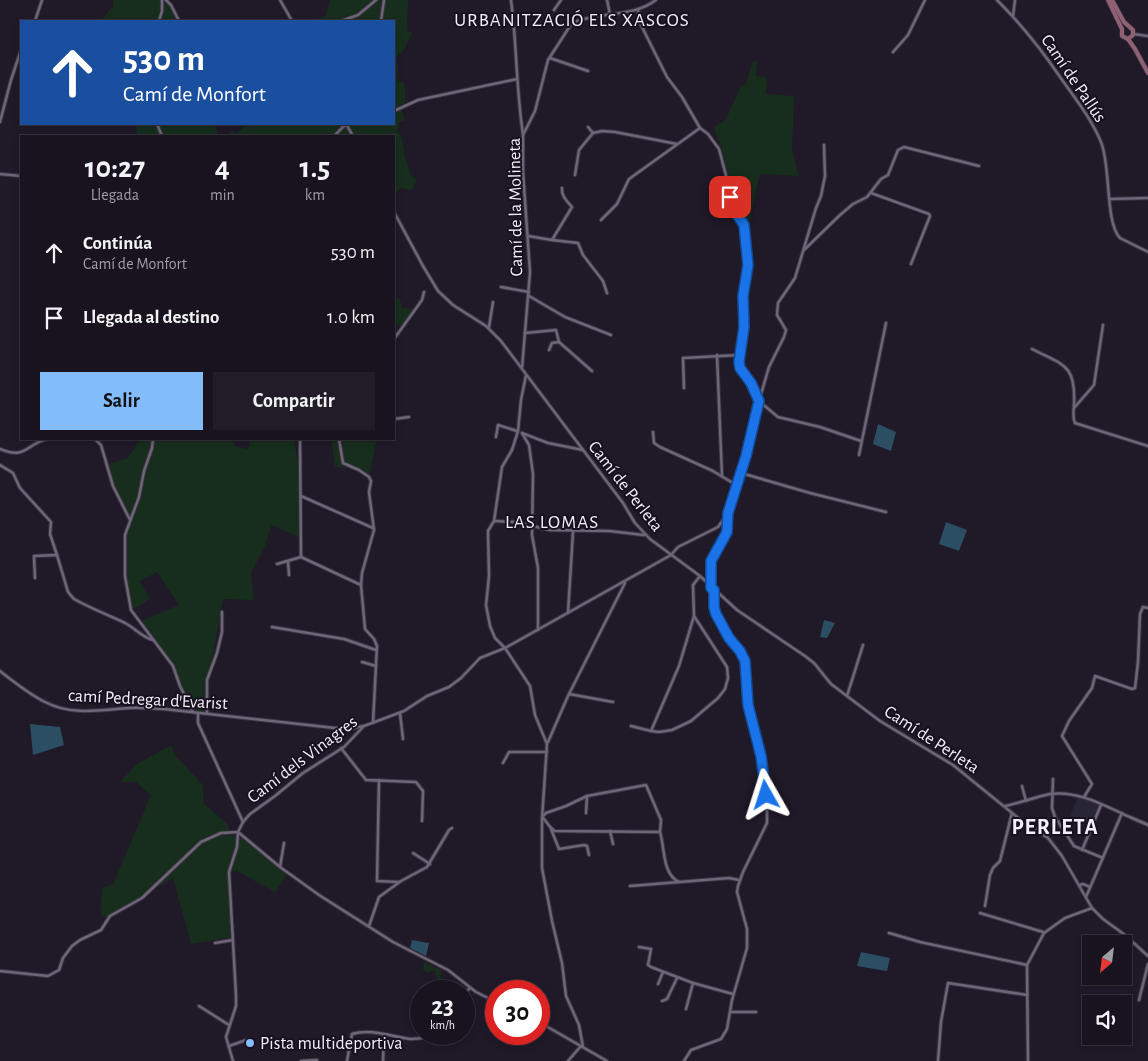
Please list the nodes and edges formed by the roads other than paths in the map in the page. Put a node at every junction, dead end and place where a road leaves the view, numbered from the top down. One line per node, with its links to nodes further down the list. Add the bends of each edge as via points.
1 (42, 0): 19 (street)
2 (162, 0): 20 (street)
3 (166, 0): 21 (street)
4 (280, 0): 22 (street)
5 (376, 0): 23 (street, via 358,15)
6 (384, 0): 24 (street)
7 (511, 0): 34 (street)
8 (561, 0): 15 (street)
9 (607, 0): 17 (street)
10 (656, 0): 16 (street, Camí de la Molineta)
11 (925, 0): 29 (street, via 908,35)
12 (997, 0): 18 (street, Camí de Pallús)
13 (1015, 0): 18 (street)
14 (1110, 0): 25 (main road); 26 (main road)
15 (554, 10)
16 (638, 10): 17 (street, Camí de la Molineta); 39 (street, via 639,21 660,64)
17 (610, 14): 31 (street, Camí de la Molineta, via 572,23)
18 (1013, 16): 52 (street, Camí de Pallús, via 1080,102 1105,152)
19 (35, 20)
20 (159, 20)
21 (178, 20)
22 (291, 20)
23 (344, 20)
24 (381, 20)
25 (1128, 26): 26 (main road); 27 (main road, via 1132,29)
26 (1122, 29): 27 (main road, via 1122,36)
27 (1131, 36): 28 (street); 33 (main road)
28 (1148, 36)
29 (893, 52)
30 (20, 53): 36 (street)
31 (550, 58): 32 (street); 42 (street, Camí de la Molineta, via 535,111)
32 (588, 71)
33 (1148, 72)
34 (518, 79): 35 (street, via 418,100); 42 (street)
35 (395, 111)
36 (0, 122)
37 (345, 125): 41 (street)
38 (588, 127): 40 (street)
39 (700, 128): 43 (street); 74 (street, via 719,149 730,197 745,231 748,265)
40 (593, 133): 43 (street, via 615,132); 47 (street, via 579,150)
41 (335, 135)
42 (523, 136): 55 (street, Camí de la Molineta)
43 (678, 144): 54 (street, via 629,179 616,204)
44 (824, 145): 57 (street, via 825,176)
45 (979, 166): 50 (street, via 904,147 898,150 888,175)
46 (0, 174): 48 (street)
47 (575, 175)
48 (20, 176)
49 (562, 188): 56 (street, via 564,198 572,207)
50 (870, 193): 57 (street, via 840,215); 59 (street, via 929,214)
51 (1148, 198): 52 (street)
52 (1110, 199): 58 (street, Camí de Pallús, via 1117,235)
53 (395, 214): 67 (street, Camí de Perleta, via 438,291 452,305)
54 (601, 220)
55 (528, 236): 56 (street); 62 (street, Camí de la Molineta)
56 (552, 240): 63 (street, via 578,243)
57 (803, 250): 80 (street, via 795,278 778,303 777,315 786,330 769,367)
58 (1148, 252)
59 (911, 264)
60 (501, 287): 62 (street)
61 (424, 292): 70 (street, via 422,300)
62 (529, 294): 68 (street, Camí de la Molineta); 69 (street, via 565,317)
63 (607, 294)
64 (493, 302): 67 (street)
65 (886, 323): 93 (street)
66 (1103, 325): 81 (street, via 1094,385)
67 (488, 328): 76 (street, Camí de Perleta, via 502,341)
68 (525, 333): 71 (street, via 556,330); 76 (street, Camí de la Molineta)
69 (611, 335)
70 (395, 338)
71 (559, 342): 73 (street, via 552,343); 77 (street)
72 (1032, 349): 81 (street, via 1068,370 1074,385)
73 (549, 350)
74 (740, 355): 75 (street); 80 (street, via 740,368)
75 (717, 356): 79 (street, via 683,358); 100 (street)
76 (522, 370): 78 (street, Camí de Perleta)
77 (592, 371)
78 (526, 375): 84 (street); 96 (street, Camí de Perleta)
79 (684, 388)
80 (759, 401): 93 (street, via 778,417); 99 (street)
81 (1074, 409): 94 (street, via 1076,423)
82 (410, 417): 83 (street)
83 (395, 419)
84 (518, 432): 86 (street); 87 (street, via 498,425); 106 (street, via 502,467)
85 (653, 432): 100 (street, via 654,443 660,447)
86 (522, 433): 96 (street, via 548,443); 107 (street, via 529,445 533,474)
87 (496, 437)
88 (44, 440): 95 (street, via 19,452)
89 (96, 440): 105 (street, via 101,445 113,486)
90 (153, 440): 105 (street)
91 (300, 440): 102 (street)
92 (339, 440): 108 (street, via 343,463 359,470 371,481 369,492)
93 (861, 440): 97 (street)
94 (1148, 446)
95 (0, 449)
96 (583, 450): 110 (street, Camí de Perleta)
97 (859, 455)
98 (0, 465): 111 (street, via 13,473 20,488 51,522 50,534)
99 (741, 473): 101 (street); 103 (street)
100 (722, 476): 101 (street)
101 (737, 486): 104 (street)
102 (301, 496): 108 (street); 113 (street)
103 (886, 512)
104 (728, 513): 112 (street, Camí dels Vinagres, via 718,527 678,547); 121 (street, via 727,532 711,561)
105 (130, 520): 128 (street, via 124,576 131,610)
106 (494, 521): 107 (street); 130 (street, via 488,538 486,605 495,638)
107 (532, 526): 109 (street); 127 (street, via 538,568)
108 (374, 528): 120 (street)
109 (573, 531): 110 (street); 124 (street)
110 (645, 535): 112 (street, Camí de Perleta)
111 (57, 555): 118 (street, via 34,556); 128 (street, via 68,592 74,598)
112 (671, 556): 117 (street, Camí de Perleta); 119 (street, Camí dels Vinagres)
113 (301, 557): 114 (street); 120 (street)
114 (288, 561): 115 (street); 116 (street)
115 (277, 564)
116 (289, 575)
117 (700, 576): 121 (street, Camí de Perleta); 125 (street, via 692,585)
118 (34, 578)
119 (626, 582): 124 (street, Camí dels Vinagres); 135 (street)
120 (361, 585): 131 (street, via 365,628 376,642)
121 (712, 589): 136 (street, Camí de Perleta, via 814,663); 183 (street, via 716,614 745,661 748,705 761,756 766,795 767,823)
122 (1148, 608): 156 (street, via 1142,607 1140,614 1135,688 1095,676 1092,688 1062,736 1092,784)
123 (222, 612): 140 (street, via 222,632 207,680)
124 (568, 613): 127 (street, Camí dels Vinagres)
125 (694, 616): 145 (street, via 679,666); 145 (street, via 726,668 725,689 691,721 672,730)
126 (272, 627): 131 (street, via 344,640)
127 (538, 630): 130 (street, Camí dels Vinagres)
128 (154, 640): 138 (street, via 173,666)
129 (863, 645): 136 (street)
130 (504, 648): 141 (street, Camí dels Vinagres, via 480,658 449,687); 147 (street, via 530,686)
131 (376, 650): 133 (street)
132 (362, 662): 133 (street)
133 (376, 666): 142 (street)
134 (0, 671): 138 (street, camí Pedregar d'Evarist, via 46,703 66,709 87,712 136,708)
135 (569, 694): 137 (street); 147 (street)
136 (847, 696): 159 (street, Camí de Perleta, via 886,726 953,765)
137 (613, 702)
138 (193, 712): 139 (street, camí Pedregar d'Evarist)
139 (198, 712): 140 (street, camí Pedregar d'Evarist); 167 (street, via 198,723)
140 (207, 713): 143 (street, camí Pedregar d'Evarist, via 335,728)
141 (400, 713): 142 (street, Camí dels Vinagres); 146 (street)
142 (373, 723): 143 (street, Camí dels Vinagres)
143 (364, 726): 148 (street, Camí dels Vinagres)
144 (631, 726): 145 (street)
145 (651, 731)
146 (403, 740)
147 (547, 744): 149 (street)
148 (342, 748): 152 (street, via 366,780); 167 (street, Camí dels Vinagres, via 303,773)
149 (547, 752): 150 (street, via 508,752); 163 (street)
150 (504, 763)
151 (1053, 778): 154 (street)
152 (378, 780): 166 (street, via 416,782 423,791); 184 (street, via 377,881)
153 (1022, 786): 157 (street)
154 (1052, 794): 156 (street); 157 (street); 177 (street, via 1055,817 1074,846)
155 (587, 796): 162 (street); 163 (street, via 546,812); 174 (street, via 646,785 661,820)
156 (1084, 797): 158 (street)
157 (1026, 802): 159 (street)
158 (1101, 804): 161 (street); 177 (street)
159 (1004, 806): 160 (street, Camí de Perleta)
160 (1012, 813): 171 (street, Camí de Perleta); 190 (street, via 1000,861 992,868)
161 (1122, 813): 164 (street); 180 (street)
162 (586, 814)
163 (542, 817): 170 (street); 222 (street, via 542,868 566,996 579,1025)
164 (1132, 818): 168 (street)
165 (1044, 820): 171 (street)
166 (422, 821)
167 (243, 822): 173 (street, Camí dels Vinagres)
168 (1148, 824)
169 (452, 828): 181 (street)
170 (551, 829): 172 (street); 179 (street, via 559,849 584,845)
171 (1037, 830): 186 (street, Camí de Perleta, via 1052,842)
172 (610, 831): 174 (street); 176 (street)
173 (238, 832): 182 (street); 196 (street, Camí dels Vinagres, via 229,872); 202 (street, via 221,833 201,842 142,898 110,916 101,930 72,946 54,974)
174 (660, 832): 185 (street, via 670,876)
175 (284, 843): 182 (street)
176 (613, 844)
177 (1082, 850): 180 (street)
178 (413, 853): 181 (street)
179 (589, 855)
180 (1103, 858): 188 (street)
181 (430, 864): 184 (street)
182 (280, 868): 193 (street)
183 (739, 880): 185 (street); 208 (street, via 737,892 745,921 747,948)
184 (399, 882): 193 (street, via 379,897)
185 (679, 882): 187 (street)
186 (1080, 885): 188 (street); 189 (street, Camí de Perleta)
187 (630, 886)
188 (1090, 888): 189 (street)
189 (1086, 897): 191 (street, Camí de Perleta)
190 (985, 906)
191 (1092, 908): 194 (street, via 1065,918); 199 (street)
192 (980, 913): 194 (street)
193 (369, 926): 205 (street)
194 (1044, 933): 201 (street)
195 (889, 934): 201 (street)
196 (233, 940): 197 (street); 216 (street, Camí dels Vinagres, via 236,1006)
197 (215, 943)
198 (639, 947): 203 (street, via 651,949 648,964)
199 (1148, 956)
200 (1148, 964): 210 (street)
201 (1028, 965): 209 (street)
202 (0, 971)
203 (663, 972): 204 (street); 207 (street)
204 (677, 977): 206 (street); 211 (street, via 667,999)
205 (460, 980)
206 (693, 983): 208 (street); 213 (street)
207 (658, 984)
208 (733, 994): 214 (street)
209 (1027, 995): 232 (street, via 948,983); 233 (street)
210 (1139, 1000)
211 (662, 1001)
212 (199, 1006): 216 (street)
213 (686, 1009)
214 (730, 1012): 215 (street); 231 (street, via 727,1029 721,1039 691,1050)
215 (756, 1012)
216 (229, 1025): 221 (street, Camí dels Vinagres)
217 (550, 1028): 222 (street)
218 (384, 1035): 220 (street); 227 (street, via 352,1034); 228 (street)
219 (249, 1039): 221 (street)
220 (410, 1039)
221 (228, 1046): 224 (street, Camí dels Vinagres)
222 (582, 1046): 229 (street); 230 (street)
223 (237, 1057): 224 (street)
224 (233, 1060)
225 (317, 1060): 226 (street)
226 (300, 1061)
227 (348, 1061)
228 (383, 1061)
229 (568, 1061)
230 (607, 1061)
231 (684, 1061)
232 (938, 1061)
233 (1028, 1061)

